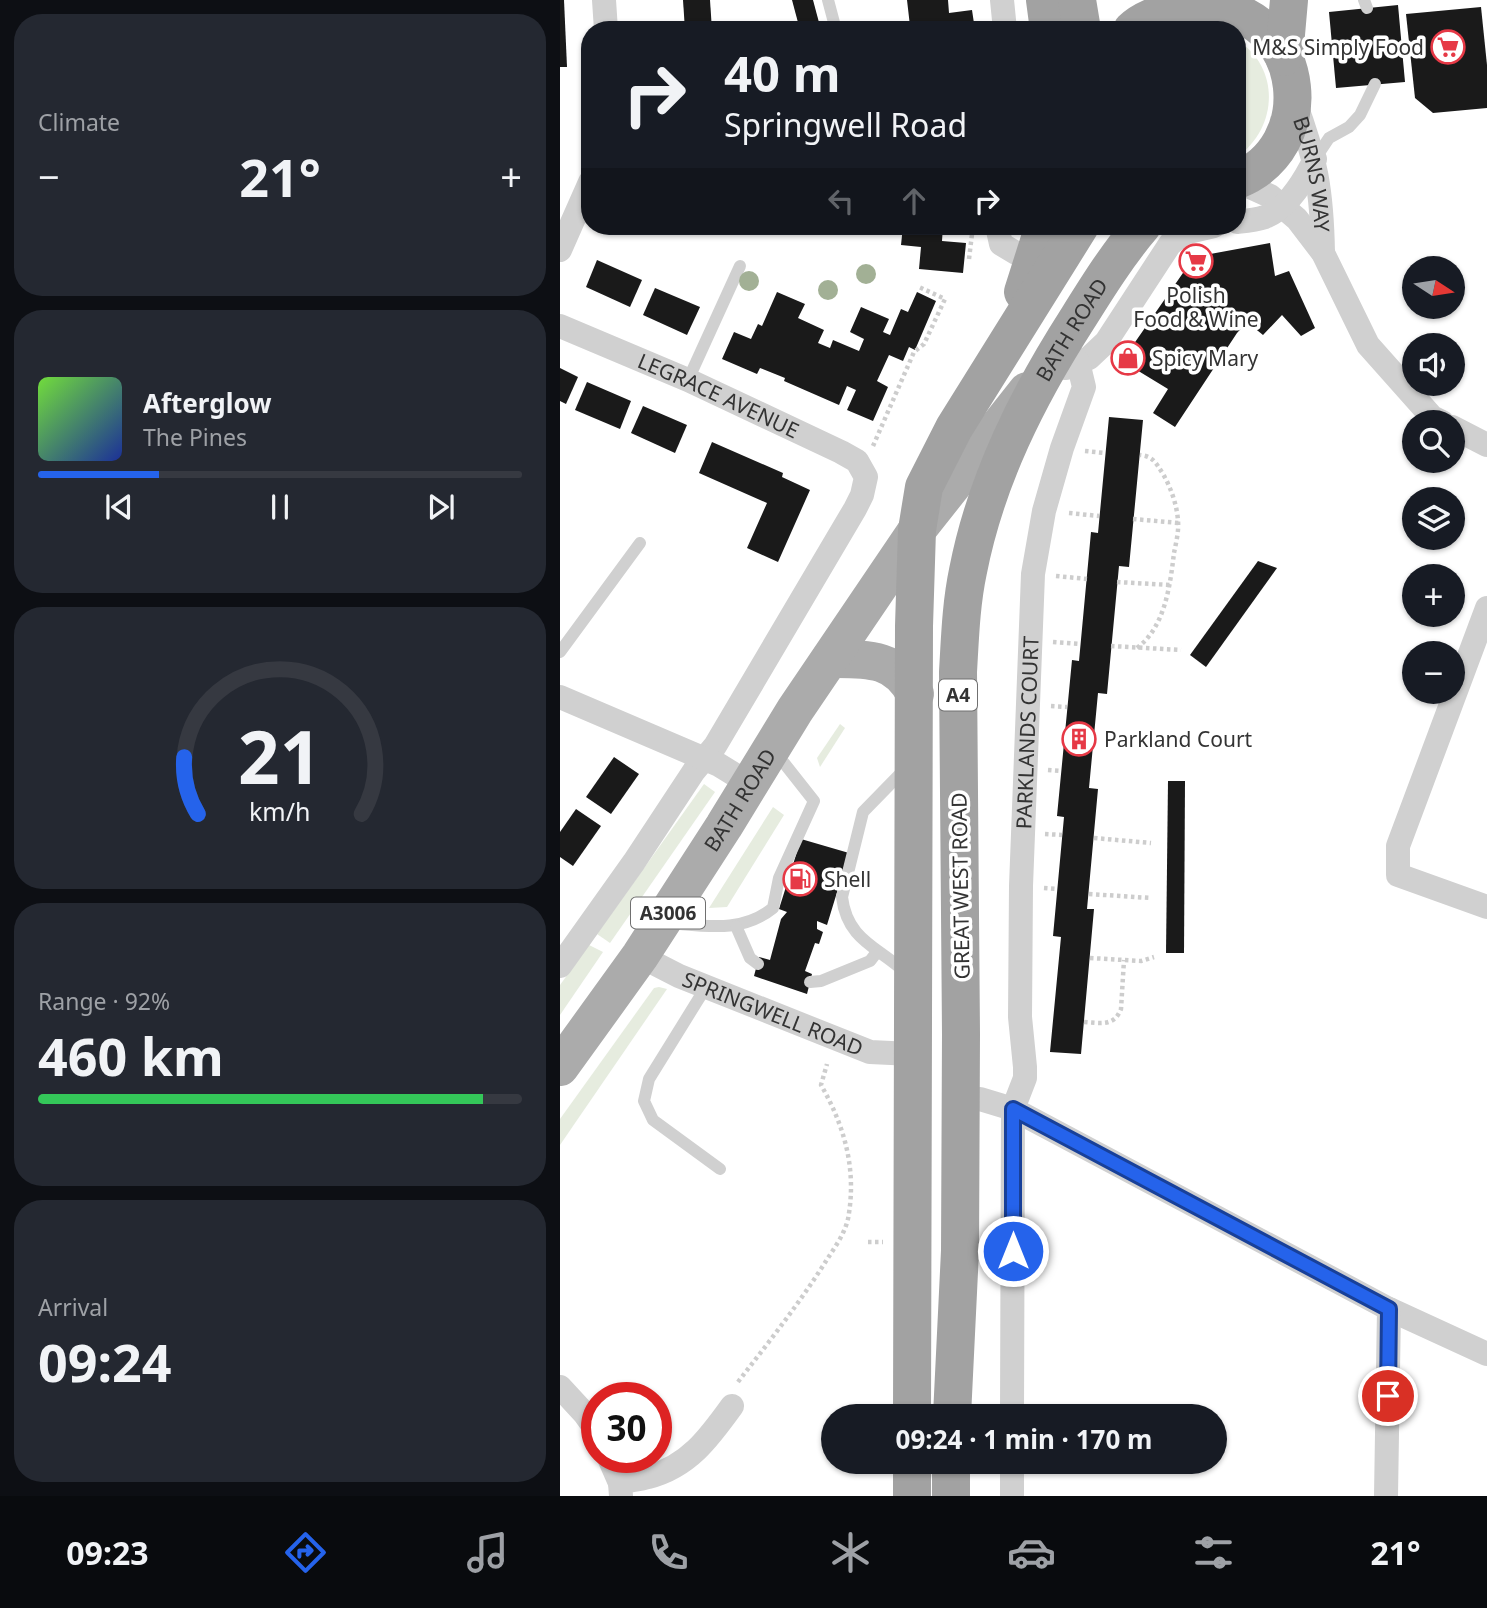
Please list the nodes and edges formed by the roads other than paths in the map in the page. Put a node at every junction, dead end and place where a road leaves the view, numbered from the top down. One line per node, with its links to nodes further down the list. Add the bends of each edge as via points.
1 (604, 0): 8 (street)
2 (828, 0): 9 (lane)
3 (1002, 0): 10 (street)
4 (1045, 0): 11 (highway)
5 (1077, 0): 12 (highway)
6 (1289, 0): 13 (highway)
7 (1163, 10): 13 (highway, via 1223,9 1250,19 1267,31)
8 (605, 21)
9 (834, 21)
10 (1004, 21)
11 (1048, 21)
12 (1080, 21)
13 (1284, 57): 15 (highway)
14 (1375, 84): 16 (lane, via 1360,115 1329,138)
15 (1294, 98): 16 (street, BURNS WAY); 17 (highway, via 1279,145 1259,169)
16 (1315, 159): 20 (street, via 1307,175); 28 (street, BURNS WAY)
17 (1246, 176)
18 (1246, 185): 20 (street, BURNS WAY, via 1270,196)
19 (581, 202): 26 (street)
20 (1274, 211): 21 (street); 28 (street, BURNS WAY, via 1297,219)
21 (1246, 219)
22 (999, 235): 27 (street, via 1009,250)
23 (1067, 235): 27 (highway, BATH ROAD / A4)
24 (1135, 235): 31 (highway, BATH ROAD / A4, via 1105,275)
25 (1181, 235): 31 (street, via 1170,244 1106,342 1089,358)
26 (560, 250)
27 (1044, 251): 36 (highway, BATH ROAD / A4, via 1011,334 924,487)
28 (1323, 253): 33 (street, BURNS WAY, via 1368,345)
29 (740, 266): 32 (lane)
30 (560, 326): 32 (street, LEGRACE AVENUE)
31 (1061, 367): 36 (main road, BATH ROAD / A3006, via 998,425); 58 (highway, GREAT WEST ROAD / A4, via 1025,408 989,490 967,571 958,672); 59 (street, PARKLANDS COURT, via 1084,387 1044,511 1033,574 1021,886 1020,1017 1025,1078)
32 (688, 380): 44 (street, LEGRACE AVENUE, via 851,457 862,467 868,465 855,509)
33 (1426, 410)
34 (1465, 434): 35 (street)
35 (1487, 445)
36 (916, 530): 40 (main road, BATH ROAD / A3006); 41 (highway, A4)
37 (640, 543): 39 (lane)
38 (1487, 608): 46 (street, via 1396,861 1398,875)
39 (560, 652)
40 (830, 659): 41 (main road, via 886,664 908,681); 45 (main road, BATH ROAD / A3006)
41 (915, 694): 43 (highway, A4)
42 (560, 697): 44 (street)
43 (914, 758): 49 (lane, via 863,812 842,897 849,922); 53 (highway, A4)
44 (704, 759): 45 (street); 52 (street)
45 (760, 768): 47 (main road, BATH ROAD / A3006); 48 (lane, via 784,763 814,800 779,878 773,908 759,919)
46 (1487, 907)
47 (662, 922): 48 (lane); 50 (main road, BATH ROAD / A3006)
48 (736, 926): 51 (lane, via 750,958)
49 (877, 952): 53 (lane); 54 (lane, via 870,961)
50 (640, 956): 55 (street, SPRINGWELL ROAD); 57 (main road, BATH ROAD / A3006)
51 (758, 964)
52 (560, 966)
53 (913, 980): 56 (highway, A4)
54 (810, 982)
55 (706, 987): 56 (street, SPRINGWELL ROAD, via 870,1052); 60 (lane, via 649,1080 644,1101 653,1120)
56 (912, 1054): 64 (highway, A4)
57 (560, 1067)
58 (961, 1101): 59 (street, via 980,1100); 65 (highway, GREAT WEST ROAD / A4, via 960,1269)
59 (1013, 1109): 61 (street); 66 (street)
60 (720, 1168)
61 (1389, 1309): 62 (street); 77 (street)
62 (1487, 1354)
63 (560, 1387): 68 (street)
64 (912, 1404)
65 (953, 1404)
66 (1013, 1404)
67 (732, 1406): 73 (street, via 704,1444 684,1461)
68 (581, 1410)
69 (615, 1473): 73 (street)
70 (912, 1474): 74 (highway)
71 (951, 1474): 75 (highway)
72 (1012, 1474): 76 (street)
73 (621, 1490)
74 (912, 1496)
75 (951, 1496)
76 (1012, 1496)
77 (1386, 1496)

